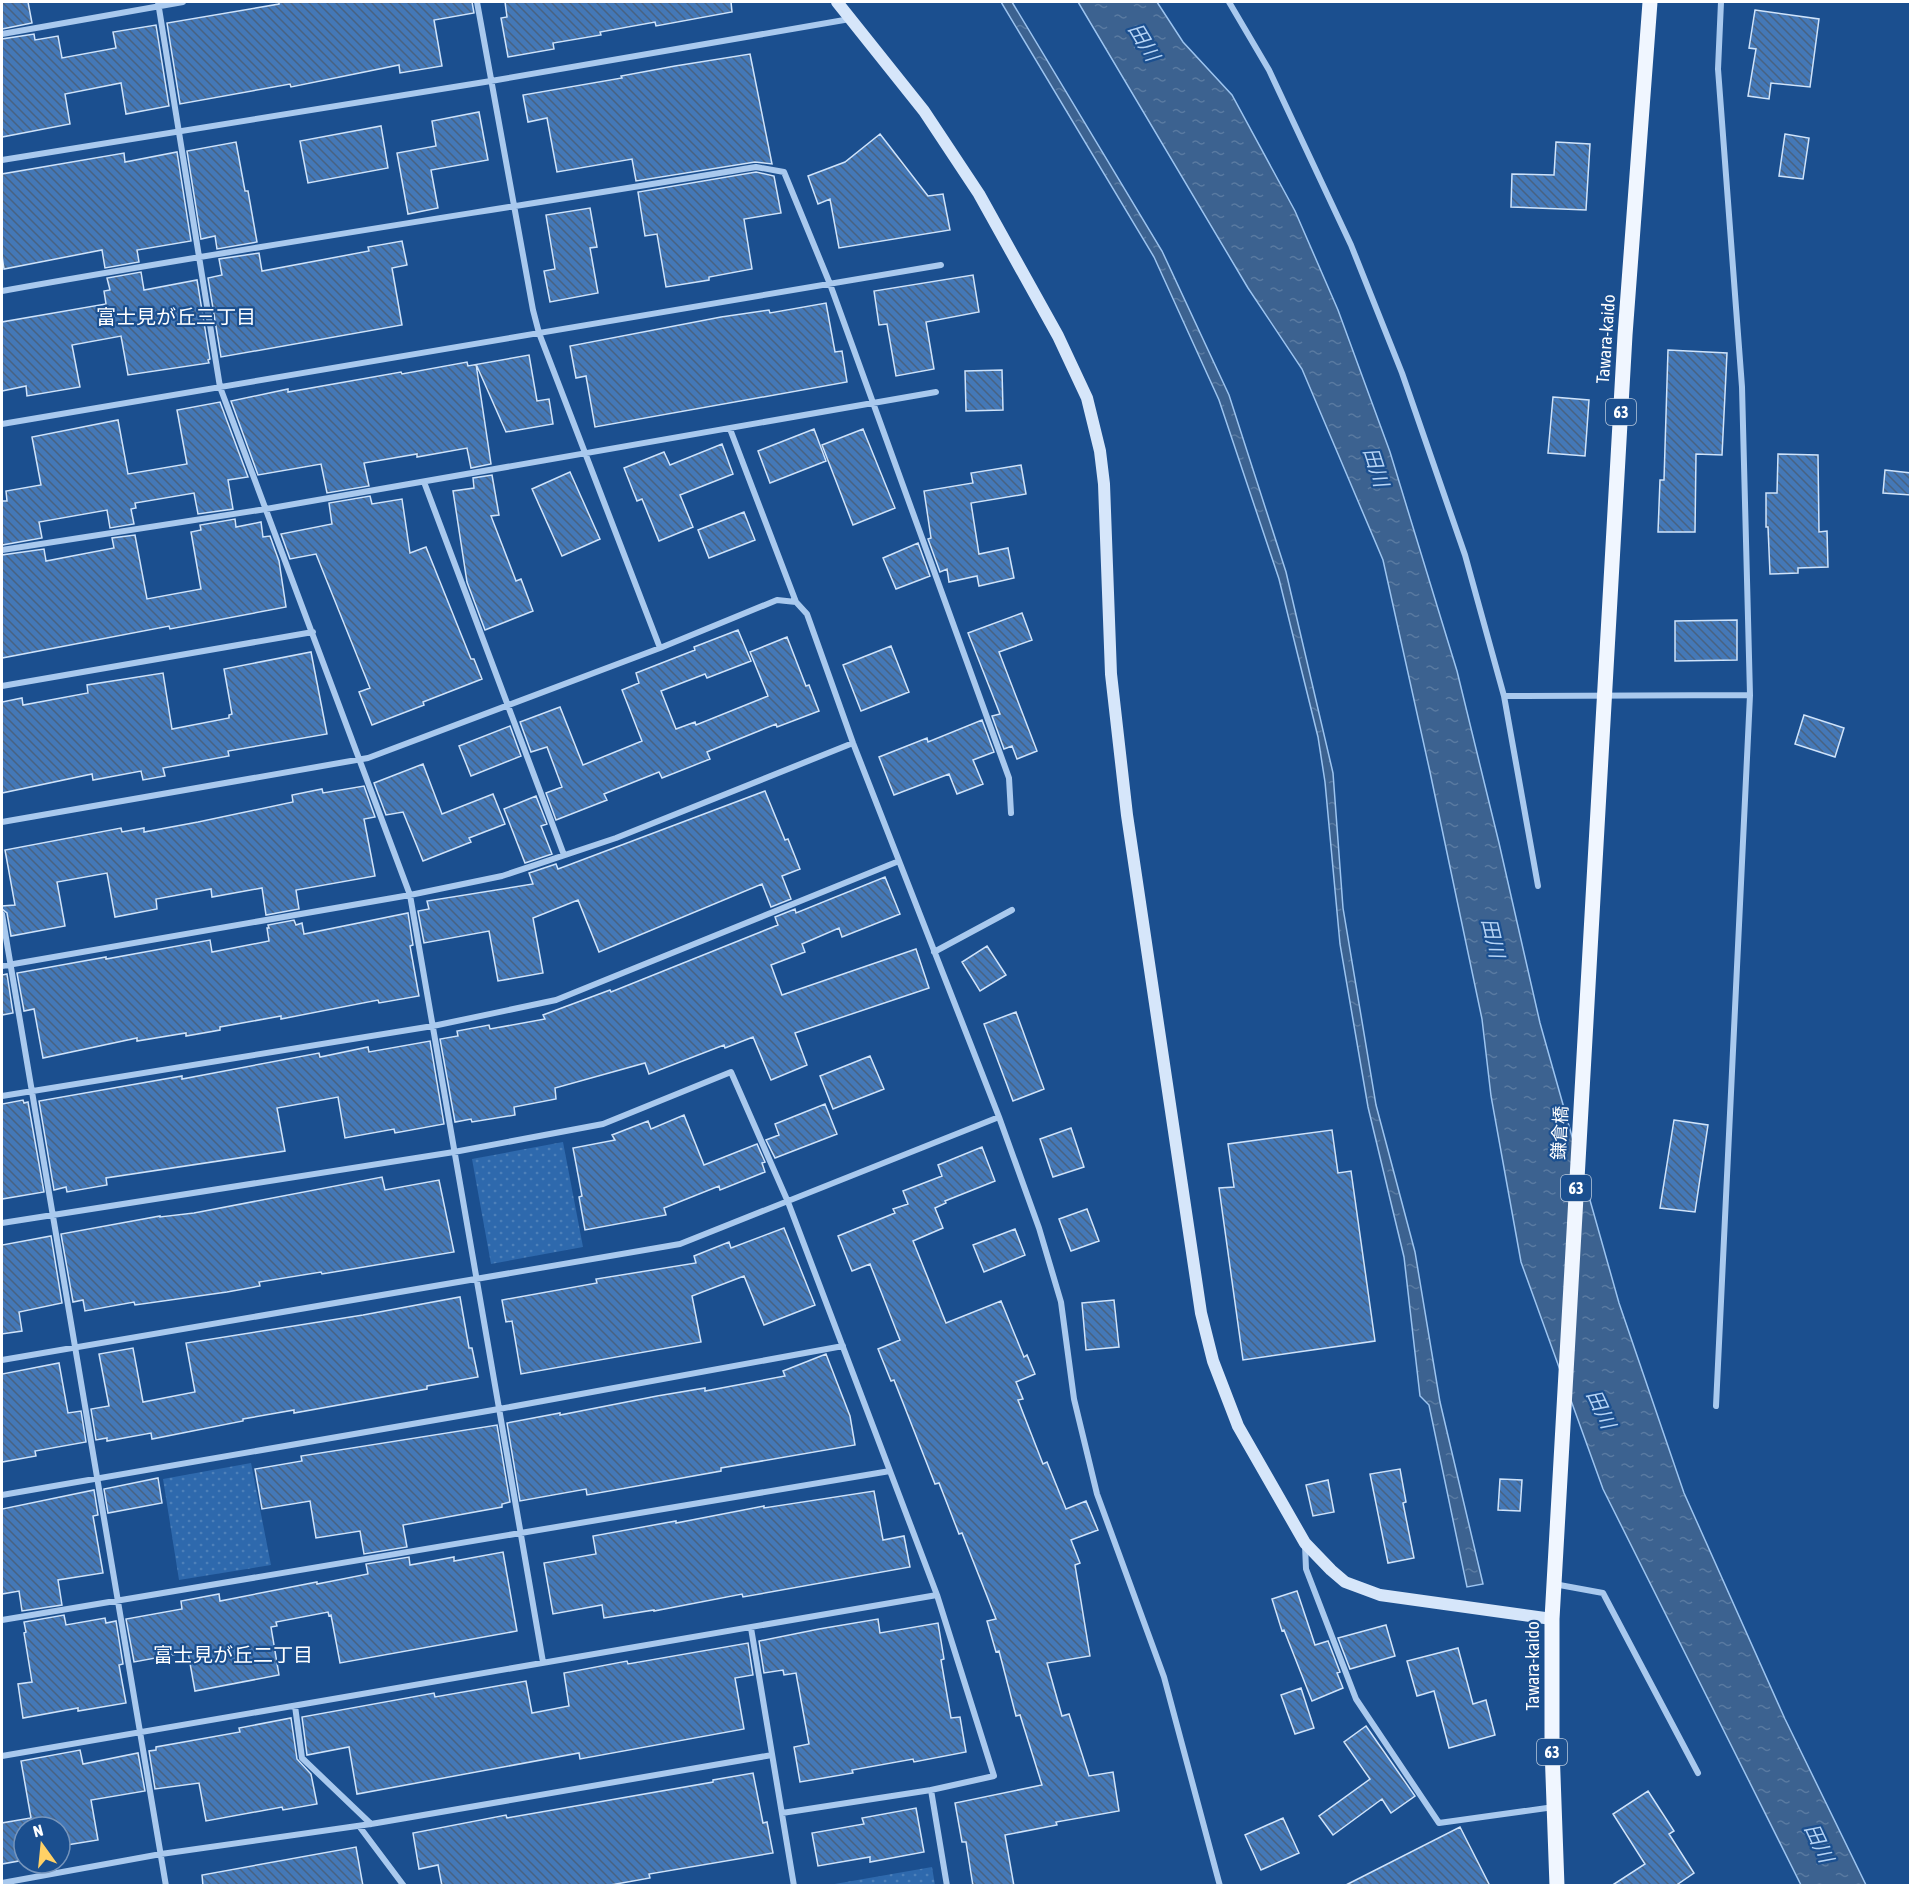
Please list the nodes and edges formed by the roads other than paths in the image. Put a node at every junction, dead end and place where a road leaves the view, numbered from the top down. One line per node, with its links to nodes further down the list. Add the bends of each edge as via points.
1 (183, 2): 7 (street)
2 (477, 2): 10 (street)
3 (837, 2): 8 (street)
4 (1229, 2): 33 (street, via 1274,80 1351,245 1398,363 1465,555)
5 (1650, 2): 34 (main road, Tawara-kaido / 63, via 1625,335)
6 (1721, 2): 32 (street, via 1718,69 1742,387)
7 (158, 3): 9 (street); 11 (street)
8 (850, 19): 10 (street); 68 (street, via 924,111 979,194 1058,336 1087,398 1104,484 1111,674 1126,815 1201,1313 1213,1361 1238,1426)
9 (2, 34)
10 (491, 81): 11 (street); 13 (street)
11 (180, 130): 12 (street); 14 (street)
12 (2, 160)
13 (514, 207): 14 (street); 16 (street, via 756,166 784,172); 18 (street)
14 (199, 255): 17 (street); 19 (street)
15 (941, 265): 16 (street)
16 (830, 284): 18 (street); 21 (street)
17 (2, 291)
18 (539, 333): 19 (street); 24 (street)
19 (220, 387): 22 (street); 26 (street)
20 (936, 392): 21 (street)
21 (874, 404): 23 (street); 38 (street, via 1009,778)
22 (2, 424)
23 (730, 429): 24 (street); 28 (street)
24 (586, 454): 25 (street); 30 (street)
25 (424, 482): 26 (street); 35 (street)
26 (266, 509): 27 (street); 29 (street)
27 (2, 550)
28 (796, 602): 30 (street, via 777,600); 36 (street, via 807,614)
29 (313, 632): 31 (street); 37 (street)
30 (660, 648): 35 (street)
31 (2, 686)
32 (1750, 695): 34 (street); 62 (street)
33 (1504, 696): 34 (street); 43 (street)
34 (1606, 697): 40 (main road, Tawara-kaido / 63)
35 (507, 705): 37 (street); 41 (street)
36 (853, 743): 41 (street); 42 (street)
37 (360, 760): 39 (street); 44 (street)
38 (1011, 813)
39 (2, 822)
40 (1598, 823): 69 (main road, 鎌倉橋 / 63)
41 (564, 855): 44 (street, via 502,876)
42 (899, 861): 47 (street); 50 (street, via 556,1000)
43 (1538, 885)
44 (410, 895): 48 (street); 50 (street)
45 (1012, 910): 47 (street)
46 (2, 914): 48 (street)
47 (934, 952): 53 (street)
48 (10, 965): 49 (street); 51 (street)
49 (2, 966)
50 (433, 1026): 51 (street); 54 (street)
51 (32, 1091): 52 (street); 56 (street)
52 (2, 1096)
53 (999, 1118): 55 (street); 93 (street, via 1061,1302 1074,1400 1097,1494 1164,1677)
54 (454, 1152): 55 (street, via 603,1124 731,1072); 56 (street); 58 (street)
55 (788, 1202): 58 (street, via 680,1244); 59 (street)
56 (52, 1214): 57 (street); 60 (street)
57 (2, 1223)
58 (476, 1279): 60 (street); 63 (street)
59 (843, 1346): 63 (street); 64 (street)
60 (75, 1347): 61 (street); 65 (street)
61 (2, 1360)
62 (1716, 1406)
63 (499, 1409): 65 (street); 67 (street)
64 (890, 1471): 67 (street); 71 (street)
65 (97, 1479): 66 (street); 72 (street)
66 (2, 1495)
67 (520, 1534): 72 (street); 76 (street)
68 (1305, 1543): 73 (street, via 1346,1582 1380,1595); 83 (street, via 1306,1569 1356,1699 1439,1823)
69 (1555, 1554): 70 (main road, Tawara-kaido / 63)
70 (1554, 1584): 73 (main road, Tawara-kaido / 63); 81 (street, via 1603,1593)
71 (937, 1595): 75 (street); 82 (street, via 994,1776)
72 (118, 1600): 74 (street); 78 (street)
73 (1552, 1619): 83 (main road, Tawara-kaido / 63)
74 (2, 1620)
75 (751, 1628): 76 (street); 79 (street)
76 (543, 1662): 77 (street)
77 (295, 1706): 78 (street); 85 (street, via 302,1758)
78 (140, 1733): 80 (street); 87 (street)
79 (772, 1755): 84 (street); 85 (street)
80 (2, 1756)
81 (1698, 1773)
82 (931, 1790): 84 (street); 92 (street)
83 (1554, 1807): 94 (main road, Tawara-kaido / 63)
84 (782, 1813): 89 (street)
85 (371, 1824): 86 (street)
86 (359, 1826): 87 (street); 91 (street)
87 (161, 1854): 88 (street); 90 (street)
88 (2, 1883)
89 (793, 1885)
90 (166, 1886)
91 (404, 1886)
92 (947, 1886)
93 (1220, 1886)
94 (1557, 1886)

